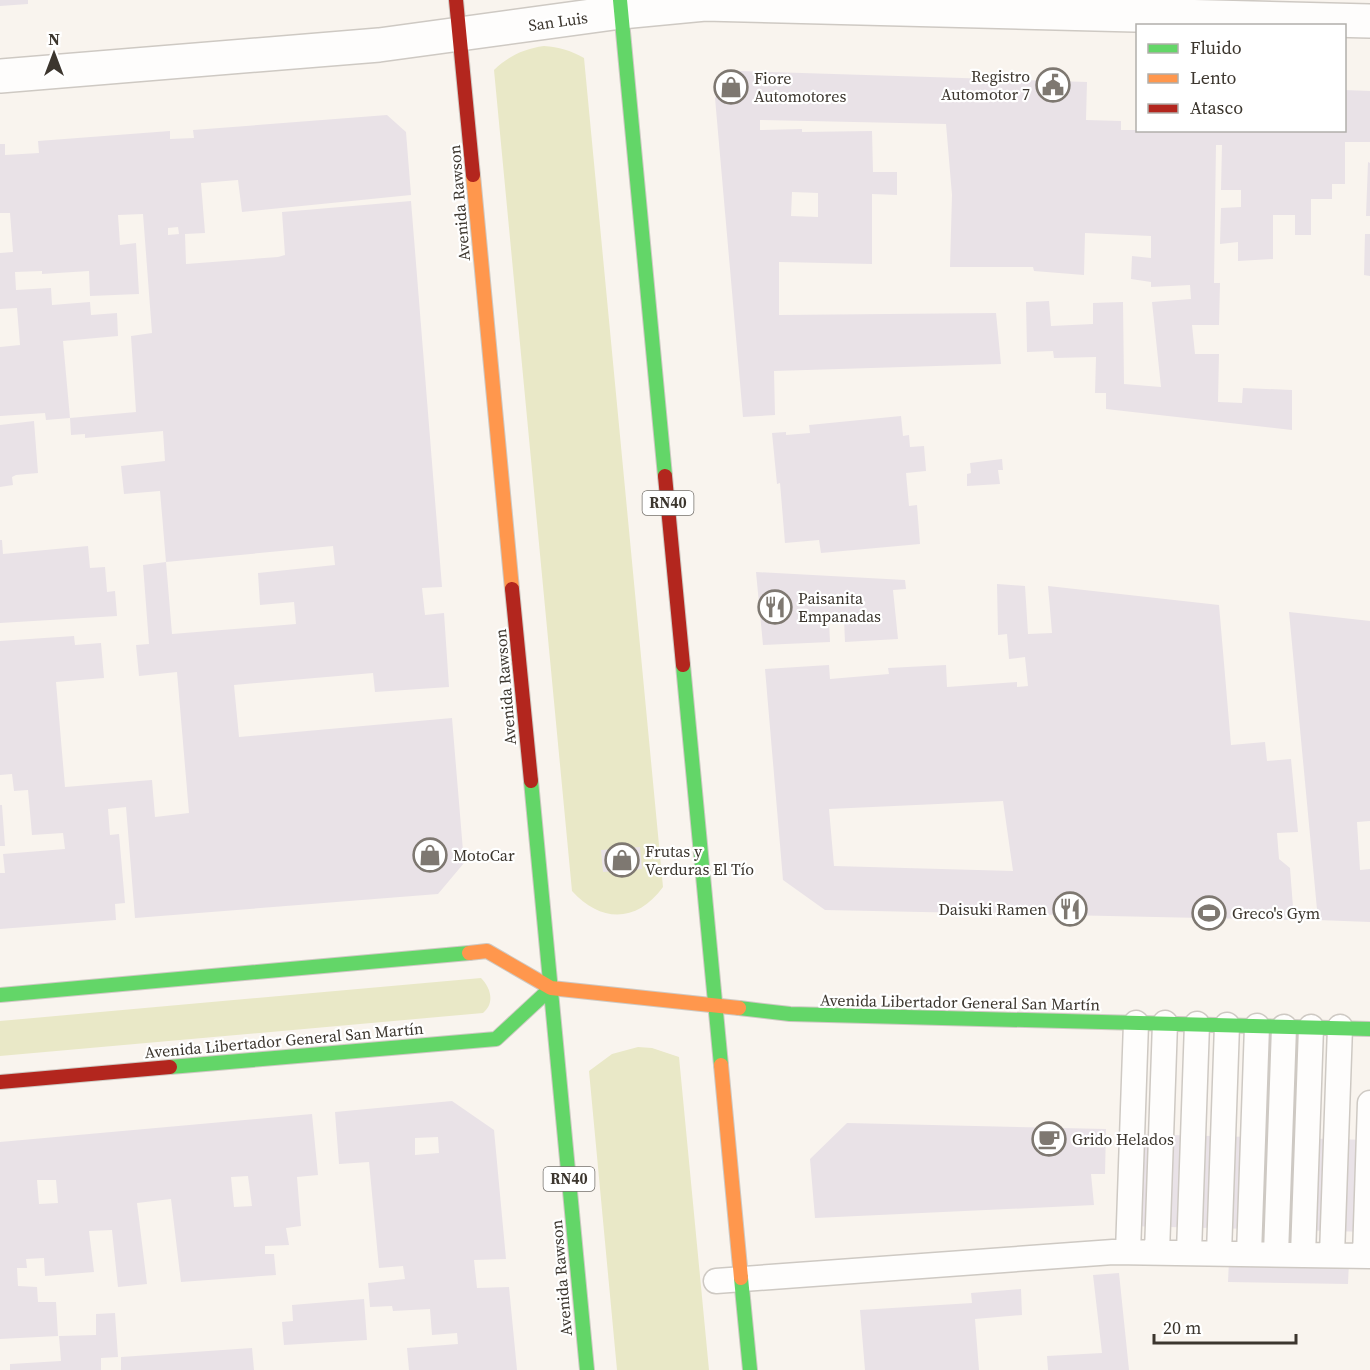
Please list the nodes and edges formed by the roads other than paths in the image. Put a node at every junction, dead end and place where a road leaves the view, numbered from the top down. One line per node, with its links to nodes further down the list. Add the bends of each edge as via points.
1 (456, 0): 4 (main road, Avenida Rawson / RN40)
2 (621, 6): 3 (street, San Luis, via 705,4); 4 (street, San Luis); 8 (main road, RN40)
3 (1370, 21)
4 (460, 34): 5 (street, San Luis, via 380,45); 6 (main road, Avenida Rawson / RN40)
5 (0, 76)
6 (550, 988): 7 (main road, Avenida Libertador General San Martín, via 487,951); 8 (main road, Avenida Libertador General San Martín); 18 (main road, Avenida Libertador General San Martín, via 496,1039); 31 (main road, Avenida Rawson / RN40)
7 (0, 994)
8 (716, 1006): 9 (main road, Avenida Libertador General San Martín, via 790,1014); 29 (main road, RN40)
9 (1136, 1023): 10 (main road, Avenida Libertador General San Martín); 20 (lane)
10 (1165, 1023): 11 (main road, Avenida Libertador General San Martín); 21 (lane)
11 (1197, 1024): 12 (main road, Avenida Libertador General San Martín); 22 (lane)
12 (1227, 1025): 13 (main road, Avenida Libertador General San Martín); 23 (lane)
13 (1257, 1026): 14 (main road, Avenida Libertador General San Martín); 24 (lane)
14 (1284, 1027): 15 (main road, Avenida Libertador General San Martín); 25 (lane)
15 (1311, 1028): 16 (main road, Avenida Libertador General San Martín); 26 (lane)
16 (1340, 1028): 17 (main road, Avenida Libertador General San Martín); 27 (lane)
17 (1370, 1029)
18 (0, 1082)
19 (1370, 1103): 28 (lane)
20 (1128, 1252): 21 (lane); 29 (lane)
21 (1157, 1252): 22 (lane)
22 (1189, 1252): 23 (lane)
23 (1219, 1253): 24 (lane)
24 (1249, 1254): 25 (lane)
25 (1276, 1254): 26 (lane)
26 (1303, 1255): 27 (lane)
27 (1332, 1255): 28 (lane)
28 (1367, 1256)
29 (741, 1280): 30 (lane); 32 (main road, RN40)
30 (716, 1281)
31 (587, 1370)
32 (750, 1370)

